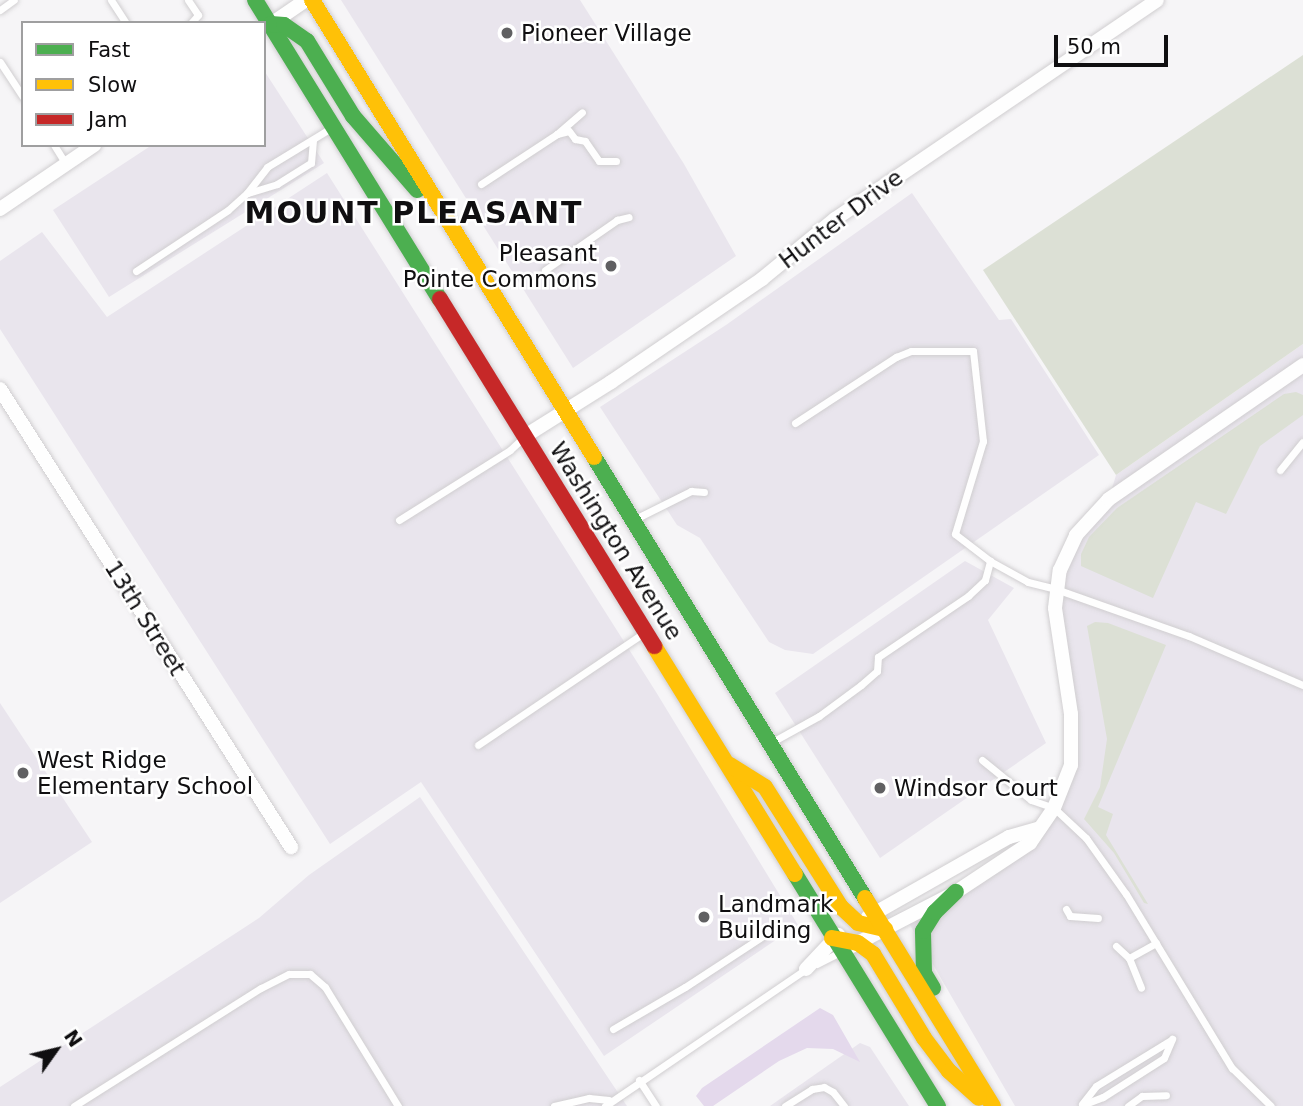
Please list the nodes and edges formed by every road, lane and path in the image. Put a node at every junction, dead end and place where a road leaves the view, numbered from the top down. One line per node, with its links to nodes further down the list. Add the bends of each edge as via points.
1 (14, 0): 8 (lane)
2 (111, 0): 9 (lane)
3 (188, 0): 10 (lane, via 198,15)
4 (255, 0): 11 (main road, Washington Avenue)
5 (306, 0): 12 (street)
6 (312, 0): 27 (main road, Washington Avenue)
7 (1157, 0): 32 (street, Hunter Drive, via 835,219 762,279)
8 (0, 10)
9 (125, 21)
10 (193, 21)
11 (265, 21)
12 (267, 26): 16 (main road, Washington Avenue); 27 (main road, via 284,25 307,41 372,140)
13 (0, 62): 14 (lane)
14 (21, 94)
15 (582, 112): 17 (lane)
16 (334, 126): 18 (lane); 34 (main road, Washington Avenue)
17 (558, 134): 21 (lane, via 569,131 575,139 585,141 599,161); 23 (lane)
18 (313, 140): 24 (lane, via 267,167); 24 (lane, via 311,163 277,184)
19 (55, 147): 22 (lane)
20 (90, 147): 22 (street)
21 (616, 161)
22 (66, 164): 25 (street)
23 (481, 184)
24 (247, 193): 29 (lane)
25 (0, 209)
26 (629, 217): 28 (lane, via 617,220)
27 (447, 220): 32 (main road, Washington Avenue)
28 (545, 270)
29 (135, 271)
30 (1303, 365): 41 (street, via 1100,506 1076,535)
31 (0, 389): 50 (street, 13th Street)
32 (564, 412): 34 (street, Hunter Drive); 39 (main road, Washington Avenue)
33 (795, 423): 40 (lane, via 896,357 911,351 973,351 983,441 955,534)
34 (525, 436): 38 (lane); 42 (main road, Washington Avenue)
35 (1303, 442): 36 (lane)
36 (1280, 470)
37 (704, 492): 39 (lane, via 691,491)
38 (399, 520)
39 (632, 521): 44 (main road, Washington Avenue)
40 (990, 561): 41 (lane, via 1028,582); 44 (lane, via 985,580 968,596 878,657 877,671 861,685)
41 (1056, 589): 43 (lane, via 1189,636); 48 (street, via 1056,627 1073,742 1071,765)
42 (645, 632): 45 (lane); 47 (main road, Washington Avenue)
43 (1303, 685)
44 (770, 744): 53 (main road, Washington Avenue)
45 (478, 745)
46 (982, 760): 48 (lane, via 1031,800)
47 (727, 763): 55 (main road, via 765,787 841,907); 60 (main road, Washington Avenue)
48 (1054, 808): 49 (street); 59 (lane, via 1086,838)
49 (1040, 828): 51 (street, via 1010,859); 53 (street, via 1009,837)
50 (291, 847)
51 (956, 892): 57 (street); 80 (main road, via 923,931 924,973 1000,1098)
52 (1066, 909): 54 (lane, via 1070,916)
53 (875, 913): 55 (street); 57 (main road, Washington Avenue)
54 (1098, 918)
55 (858, 923): 57 (main road); 60 (street)
56 (775, 928): 65 (lane)
57 (885, 929): 58 (street); 79 (main road, Washington Avenue)
58 (858, 943): 60 (main road); 78 (main road, via 873,954 949,1071)
59 (1156, 943): 62 (lane); 69 (lane)
60 (837, 945): 63 (street); 77 (main road, Washington Avenue)
61 (1116, 946): 62 (lane)
62 (1129, 958): 64 (lane)
63 (806, 969): 66 (lane)
64 (1141, 988)
65 (613, 1029)
66 (639, 1080): 68 (lane); 74 (lane)
67 (1166, 1095): 81 (lane, via 1142,1096)
68 (607, 1103): 73 (lane, via 589,1098)
69 (1259, 1103): 82 (lane)
70 (1082, 1105): 70 (lane, via 1103,1097 1164,1058 1172,1040 1096,1086)
71 (74, 1106): 72 (lane, via 289,974 310,974 325,987)
72 (398, 1106)
73 (554, 1106)
74 (656, 1106)
75 (785, 1106): 76 (lane, via 824,1087)
76 (844, 1106)
77 (938, 1106)
78 (987, 1106)
79 (993, 1106)
80 (1000, 1106)
81 (1128, 1106)
82 (1271, 1106)

